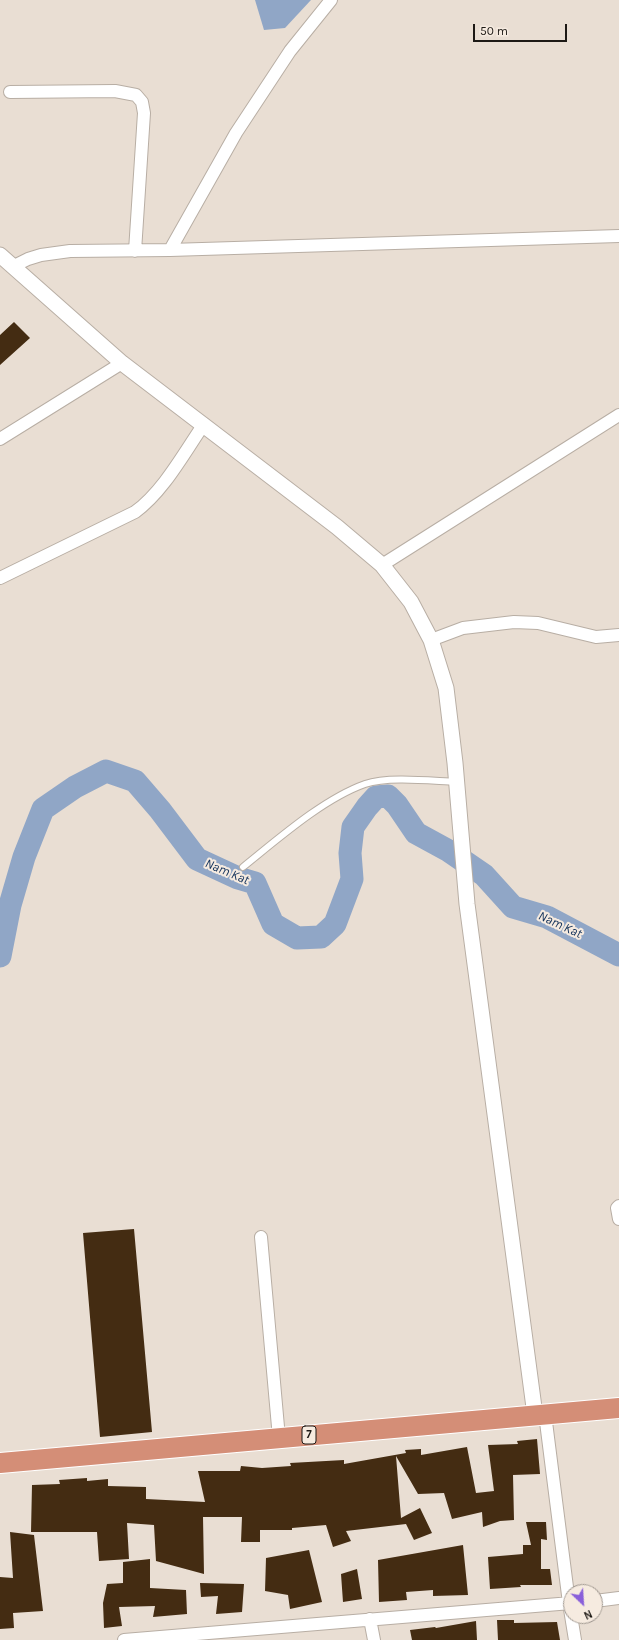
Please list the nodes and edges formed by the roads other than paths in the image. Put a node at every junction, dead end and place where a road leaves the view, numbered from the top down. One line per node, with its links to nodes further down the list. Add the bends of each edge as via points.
1 (331, 0): 4 (street, via 290,51 236,133)
2 (10, 92): 5 (street, via 115,91 136,95 142,102 144,113)
3 (619, 236): 4 (street)
4 (170, 250): 5 (street)
5 (135, 251): 7 (street, via 70,251 41,255)
6 (0, 255): 7 (street)
7 (14, 266): 8 (street)
8 (122, 363): 10 (street); 11 (street)
9 (619, 415): 12 (street)
10 (204, 424): 12 (street); 13 (street, via 147,504)
11 (0, 439)
12 (382, 565): 15 (street, via 411,602)
13 (0, 578)
14 (619, 635): 15 (street, via 596,637 538,624 514,622 463,628)
15 (430, 640): 16 (street, via 446,688)
16 (456, 782): 17 (lane, via 402,780 365,784 328,802); 22 (street, via 467,904)
17 (243, 867)
18 (619, 1206): 19 (street)
19 (619, 1219)
20 (261, 1237): 23 (street)
21 (619, 1408): 22 (highway, 7)
22 (540, 1415): 23 (highway, 7); 25 (street)
23 (279, 1438): 24 (highway, 7)
24 (0, 1464)
25 (567, 1584)
26 (619, 1598): 27 (street)
27 (603, 1600)
28 (563, 1604): 29 (street)
29 (370, 1619): 31 (street); 32 (street)
30 (573, 1624): 33 (street)
31 (124, 1640)
32 (374, 1640)
33 (576, 1640)

